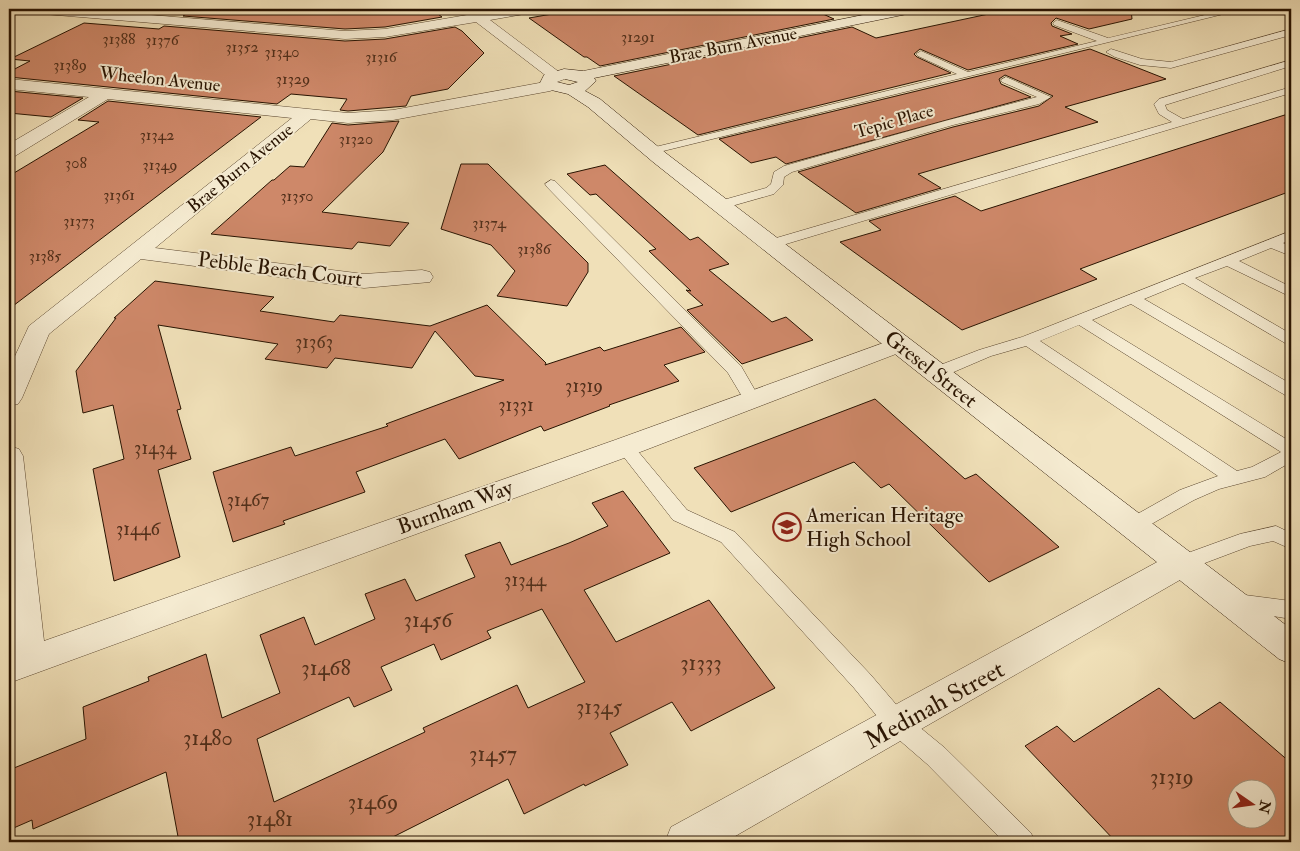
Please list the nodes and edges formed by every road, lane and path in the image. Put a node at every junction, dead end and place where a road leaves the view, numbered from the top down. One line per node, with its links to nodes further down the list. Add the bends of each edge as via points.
1 (32, 9): 6 (street, via 345,35 385,33)
2 (466, 9): 6 (street)
3 (530, 9): 6 (street)
4 (912, 9): 14 (street, Brae Burn Avenue)
5 (1238, 9): 9 (lane)
6 (479, 18): 15 (street)
7 (1057, 23): 9 (lane)
8 (1291, 32): 10 (lane, via 1171,64 1136,62)
9 (1107, 41): 13 (lane)
10 (1111, 52)
11 (921, 54): 13 (lane)
12 (1291, 63): 22 (lane, via 1160,104 1163,112)
13 (967, 75): 23 (lane)
14 (583, 76): 15 (street, Brae Burn Avenue, via 570,73); 18 (street, via 588,80 586,83)
15 (552, 80): 18 (street); 21 (street, Brae Burn Avenue, via 393,114 348,118)
16 (1006, 80): 26 (lane, Tepic Place, via 1046,97 788,169 778,175 777,185 770,191)
17 (9, 84): 20 (street, Wheelon Avenue)
18 (571, 89): 23 (street, Gresel Street)
19 (1291, 90): 22 (lane)
20 (105, 94): 21 (street, Wheelon Avenue); 24 (street)
21 (307, 114): 30 (street, Brae Burn Avenue)
22 (1183, 123): 29 (lane)
23 (651, 151): 26 (street, Gresel Street)
24 (9, 152)
25 (551, 184): 44 (lane, via 735,370)
26 (720, 205): 29 (street, Gresel Street)
27 (1291, 235): 28 (lane)
28 (1271, 243): 31 (lane); 32 (lane)
29 (772, 244): 40 (street, Gresel Street)
30 (138, 252): 33 (street, Pebble Beach Court, via 364,281); 43 (street, Brae Burn Avenue, via 38,332)
31 (1291, 252)
32 (1227, 260): 34 (lane); 35 (lane)
33 (422, 277)
34 (1184, 278): 36 (lane); 39 (lane)
35 (1291, 293)
36 (1132, 298): 37 (lane); 42 (lane)
37 (1080, 319): 38 (lane); 46 (lane)
38 (1028, 340): 41 (lane); 49 (lane)
39 (1291, 340)
40 (900, 344): 41 (street, Gresel Street); 44 (street, Burnham Way)
41 (936, 373): 50 (street, Gresel Street)
42 (1291, 391)
43 (9, 398)
44 (752, 399): 45 (street, Burnham Way)
45 (625, 447): 56 (street, Burnham Way); 57 (lane, via 680,514 728,537)
46 (1291, 450)
47 (1291, 454): 49 (lane, via 1258,472)
48 (9, 456): 56 (street)
49 (1235, 479): 50 (lane, via 1187,495)
50 (1132, 526): 52 (street, Gresel Street)
51 (1291, 542): 52 (lane, via 1276,533 1247,539)
52 (1181, 564): 53 (street, Gresel Street); 57 (street, Medinah Street)
53 (1232, 602): 54 (lane); 55 (street, Gresel Street)
54 (1291, 610)
55 (1291, 649)
56 (19, 664)
57 (898, 724): 58 (street, Medinah Street); 59 (lane, via 936,756)
58 (686, 842)
59 (1022, 842)

